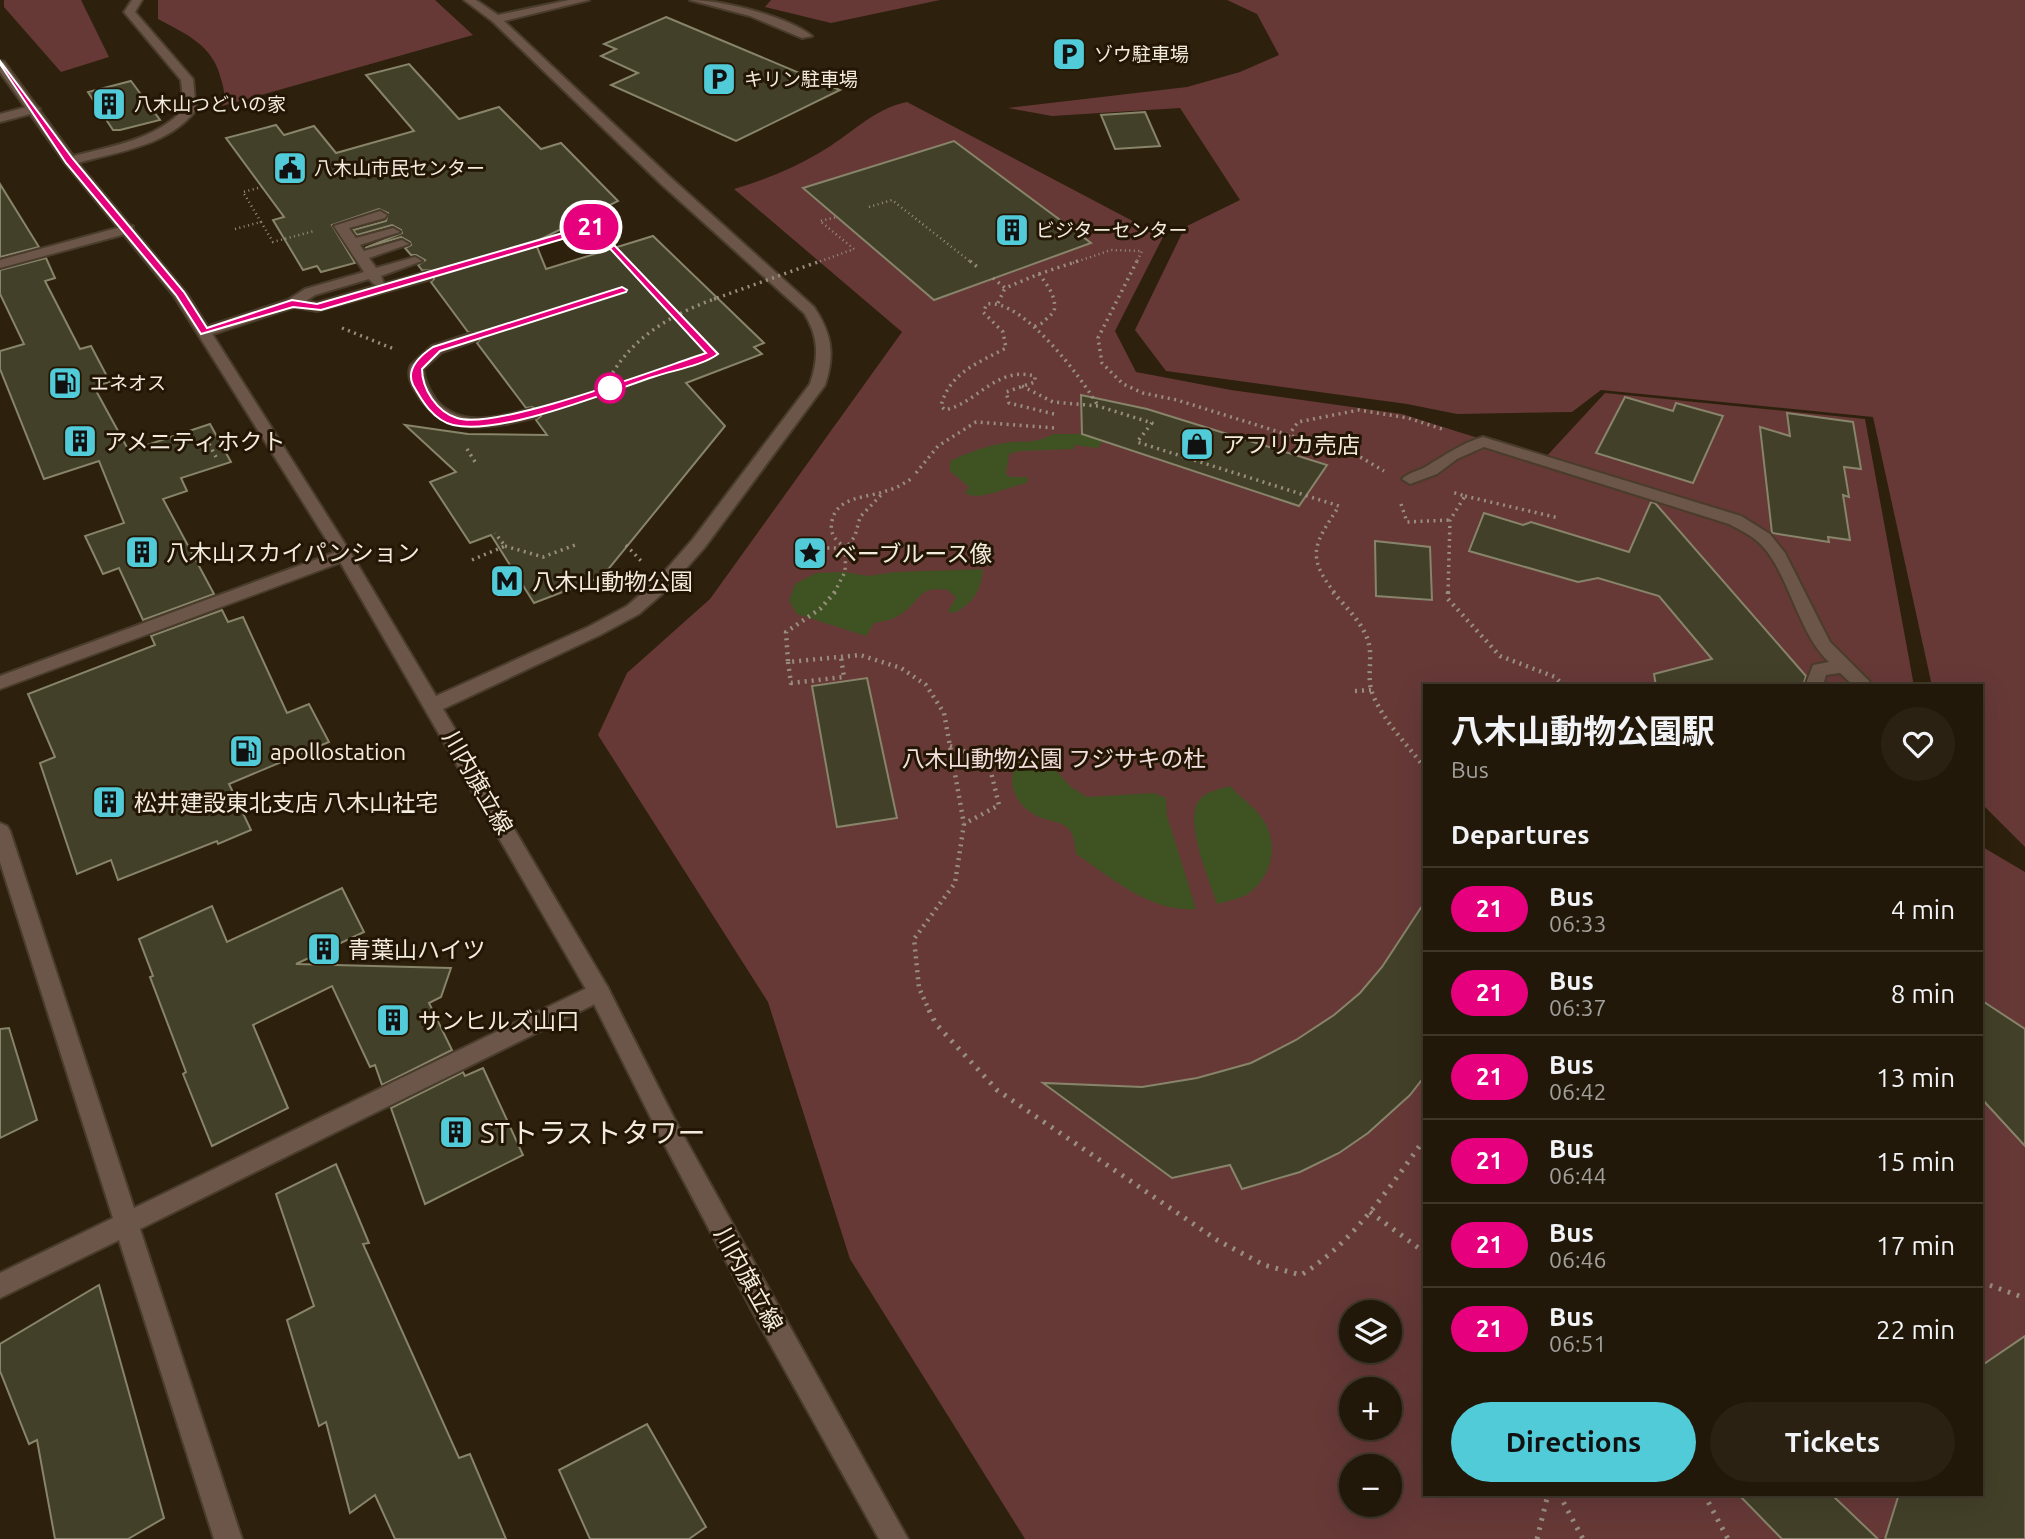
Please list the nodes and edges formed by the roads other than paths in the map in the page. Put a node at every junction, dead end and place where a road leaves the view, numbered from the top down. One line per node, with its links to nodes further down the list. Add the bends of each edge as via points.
1 (136, 0): 10 (street, via 129,12 187,79 190,110 167,132)
2 (469, 0): 5 (street)
3 (584, 0): 5 (street)
4 (695, 0): 6 (street, via 754,14)
5 (496, 19): 32 (street, via 809,310 820,325 825,364 817,385 663,584 633,610 594,631)
6 (806, 37)
7 (0, 64): 8 (street, 川内旗立線)
8 (34, 109): 9 (street); 10 (street, 川内旗立線)
9 (0, 118)
10 (70, 161): 12 (street, 川内旗立線)
11 (380, 215): 14 (street, via 341,226)
12 (128, 229): 18 (street); 23 (street, 川内旗立線)
13 (393, 232): 14 (street)
14 (353, 243): 16 (street)
15 (402, 244): 16 (street)
16 (362, 256): 19 (street)
17 (415, 261): 19 (street)
18 (0, 264)
19 (373, 274): 21 (street); 22 (street, via 310,292)
20 (426, 276): 21 (street)
21 (382, 289): 22 (street, via 317,307)
22 (292, 303): 23 (street)
23 (205, 332): 27 (street, 川内旗立線)
24 (472, 337): 25 (street, via 437,349 416,368 416,381 434,410 465,424)
25 (531, 414)
26 (1410, 479): 28 (street, via 1483,442 1735,520 1764,538 1779,557 1822,646)
27 (344, 555): 29 (street); 32 (street, 川内旗立線)
28 (1844, 666): 30 (street, via 1819,670); 31 (street)
29 (0, 683)
30 (1815, 684)
31 (1863, 684)
32 (434, 705): 34 (street, 川内旗立線)
33 (0, 831): 35 (street)
34 (599, 992): 35 (street); 38 (street, 川内旗立線, via 754,1289)
35 (127, 1223): 36 (street); 37 (street)
36 (0, 1286)
37 (228, 1539)
38 (894, 1539)

